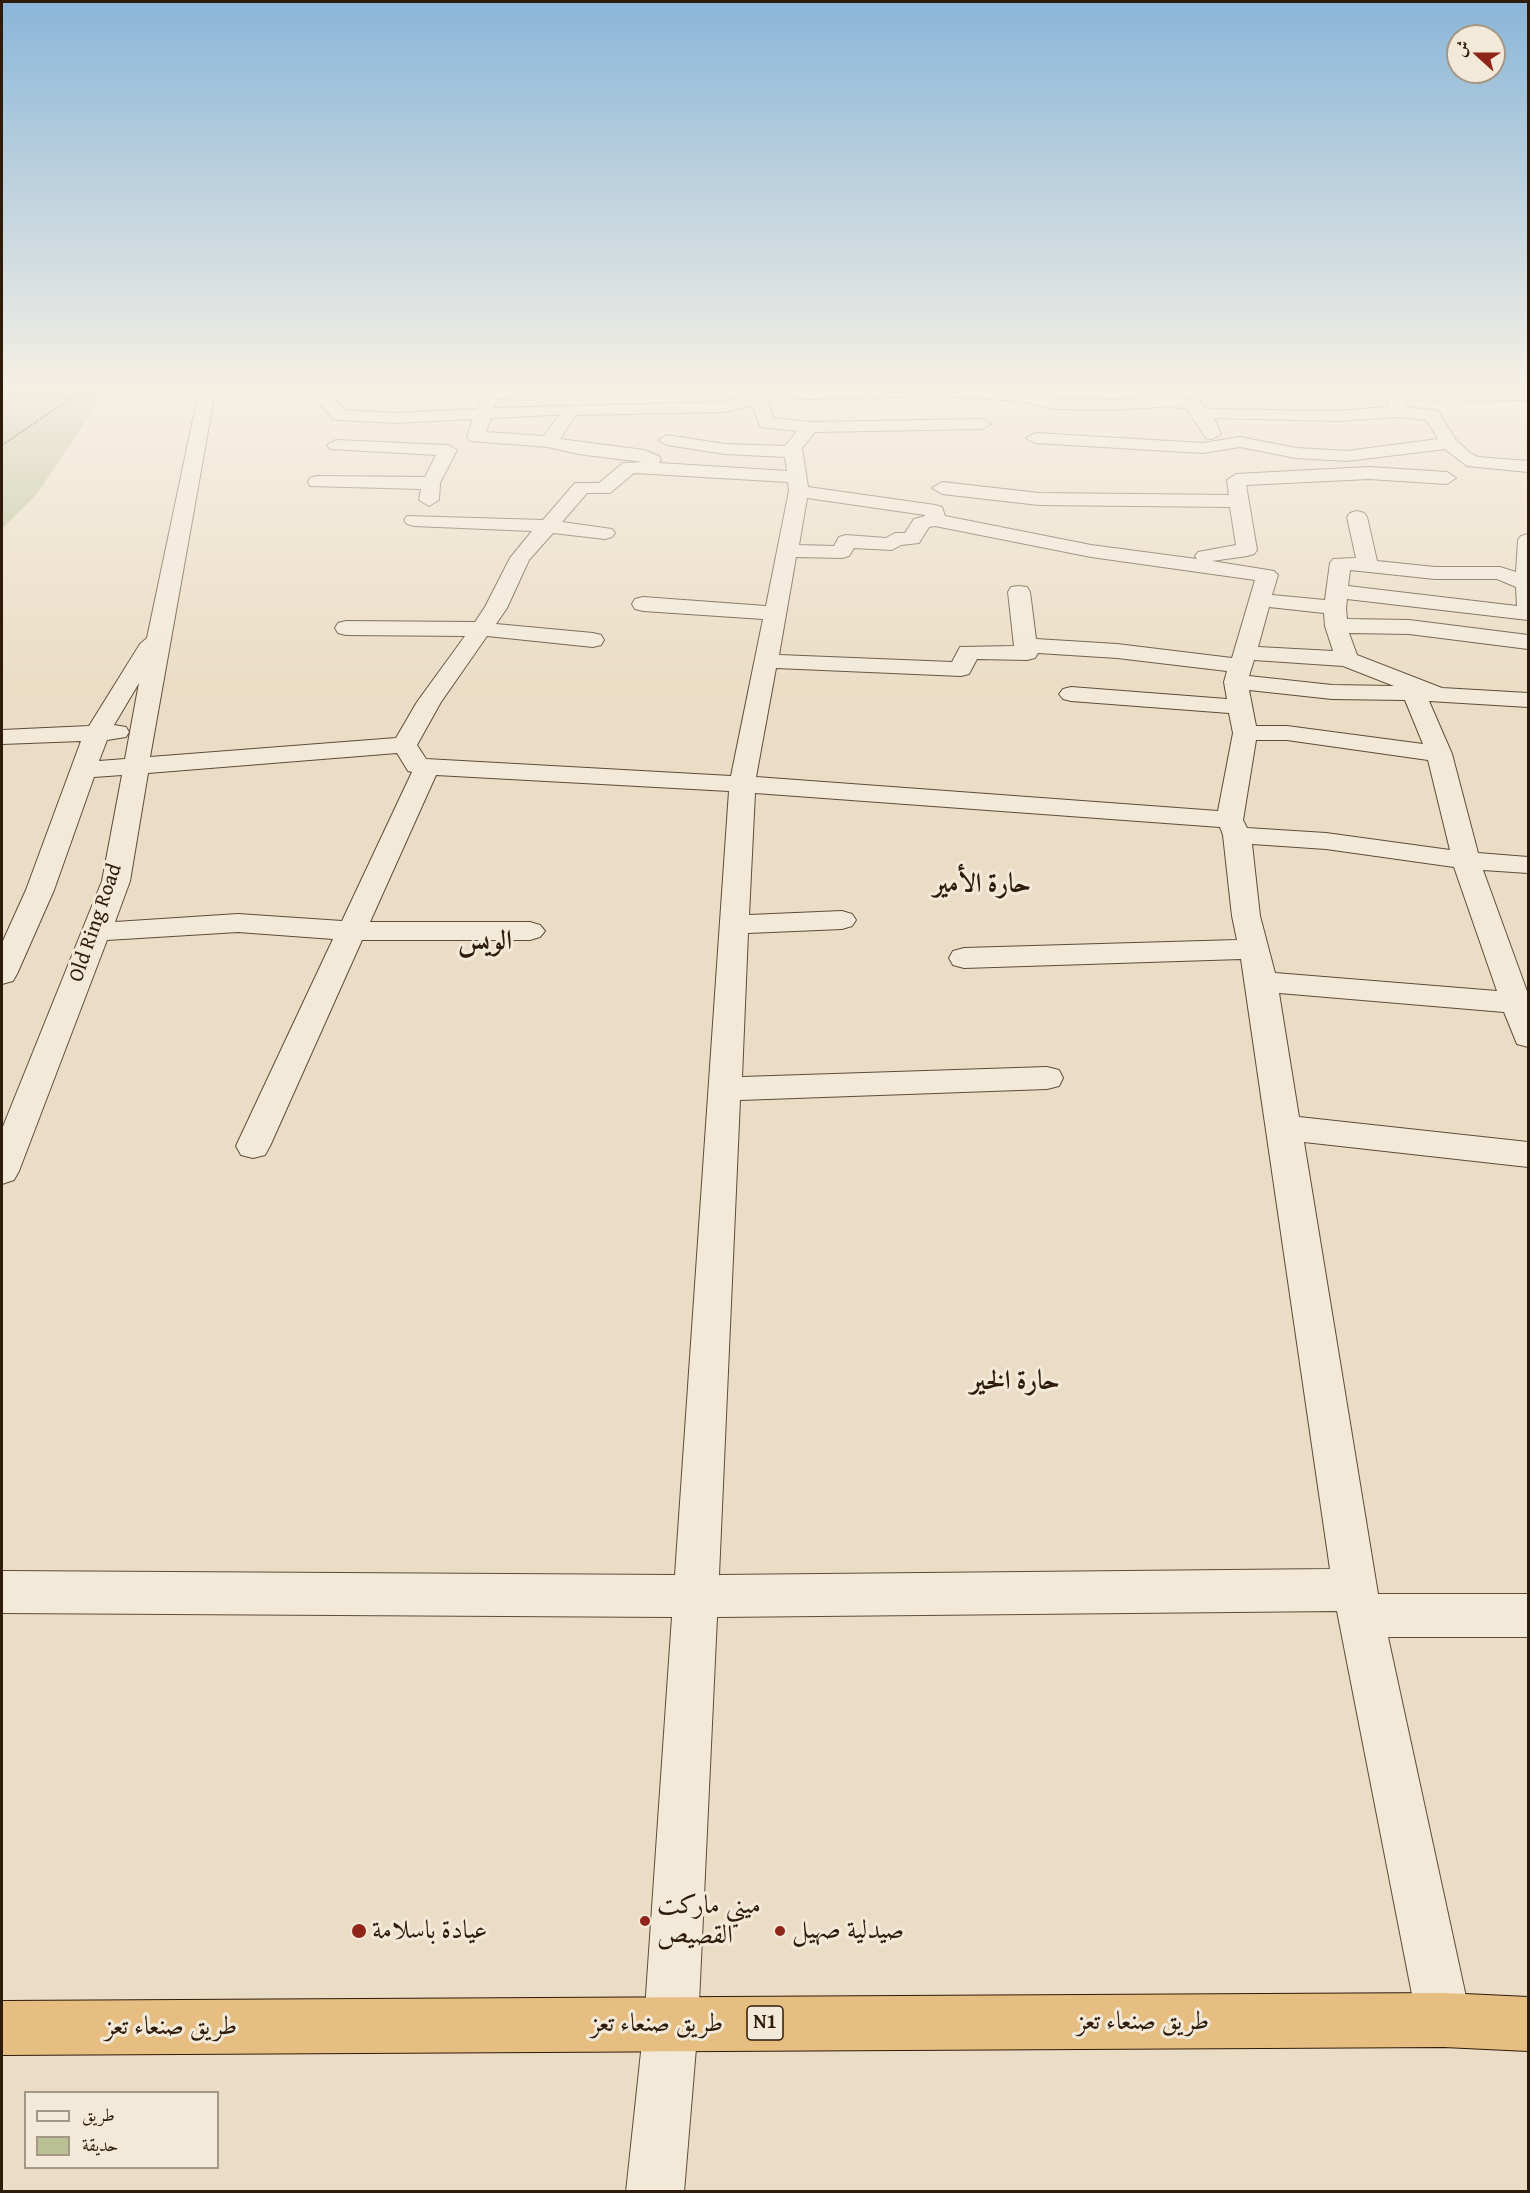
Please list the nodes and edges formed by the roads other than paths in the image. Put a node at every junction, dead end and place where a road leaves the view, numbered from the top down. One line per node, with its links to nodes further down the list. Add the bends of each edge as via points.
1 (188, 488): 30 (street, Old Ring Road)
2 (360, 488): 9 (street)
3 (432, 488): 9 (street)
4 (581, 488): 16 (street)
5 (800, 488): 19 (street)
6 (887, 488): 14 (street, via 935,511)
7 (945, 488): 11 (street, via 1039,499)
8 (1237, 488): 11 (street)
9 (430, 492): 10 (street); 15 (street, via 414,520)
10 (451, 501)
11 (1239, 501): 20 (street, via 1247,550 1218,552)
12 (484, 502): 15 (street)
13 (1335, 516): 21 (street, via 1363,518)
14 (935, 520): 19 (street, via 921,523 912,539 895,539 892,544 846,541 842,552); 20 (street, via 1091,551)
15 (470, 522): 16 (street)
16 (547, 526): 17 (street); 31 (street, via 520,558 496,608)
17 (605, 532)
18 (1528, 540): 22 (street)
19 (788, 551): 27 (street)
20 (1187, 562): 24 (street, via 1267,575)
21 (1368, 566): 22 (street, via 1434,573 1500,573); 26 (street, via 1340,563)
22 (1528, 584): 28 (street)
23 (1019, 592): 34 (street)
24 (1261, 600): 26 (street); 37 (street)
25 (643, 604): 27 (street)
26 (1336, 608): 28 (street); 33 (street, via 1409,627); 35 (street)
27 (775, 613): 36 (street)
28 (1528, 616)
29 (346, 628): 31 (street)
30 (160, 630): 41 (street, Old Ring Road); 42 (street, Old Ring Road)
31 (480, 630): 32 (street); 44 (street, via 429,702)
32 (593, 640)
33 (1528, 642)
34 (1025, 645): 36 (street, via 1027,653 968,652 961,669); 37 (street, via 1117,651)
35 (1347, 659): 37 (street); 39 (street)
36 (765, 661): 49 (street)
37 (1241, 688): 38 (street); 39 (street); 45 (street, via 1287,733); 50 (street)
38 (1071, 694)
39 (1426, 694): 40 (street); 45 (street)
40 (1528, 700)
41 (142, 730): 42 (street); 46 (street, Old Ring Road)
42 (97, 732): 43 (street); 48 (street, Old Ring Road)
43 (2, 737)
44 (405, 745): 46 (street); 47 (street, via 417,766)
45 (1439, 754): 51 (street)
46 (136, 764): 48 (street); 57 (street, Old Ring Road, via 116,881)
47 (428, 767): 49 (street); 55 (street)
48 (83, 770): 61 (street, Old Ring Road, via 40,890)
49 (742, 784): 50 (street); 54 (street)
50 (1234, 828): 51 (street); 59 (street, via 1246,916)
51 (1466, 860): 52 (street); 60 (street)
52 (1528, 865)
53 (842, 920): 54 (street)
54 (734, 925): 65 (street)
55 (353, 931): 56 (street); 57 (street, via 238,923); 67 (street)
56 (530, 931)
57 (96, 932): 69 (street, Old Ring Road)
58 (964, 958): 59 (street)
59 (1258, 965): 62 (street); 66 (street)
60 (1516, 969): 62 (street)
61 (2, 974)
62 (1517, 1003): 63 (street)
63 (1528, 1036)
64 (1047, 1078): 65 (street)
65 (724, 1089): 71 (street)
66 (1286, 1128): 68 (street); 72 (street)
67 (253, 1146)
68 (1528, 1154)
69 (2, 1171)
70 (2, 1592): 71 (street)
71 (696, 1596): 72 (street); 75 (street)
72 (1358, 1603): 73 (street); 74 (street)
73 (1528, 1615)
74 (1444, 2020): 75 (highway, طريق صنعاء تعز / N1); 76 (highway, طريق صنعاء تعز / N1)
75 (671, 2024): 77 (highway, طريق صنعاء تعز / N1); 78 (street)
76 (1528, 2024)
77 (2, 2028)
78 (655, 2192)

